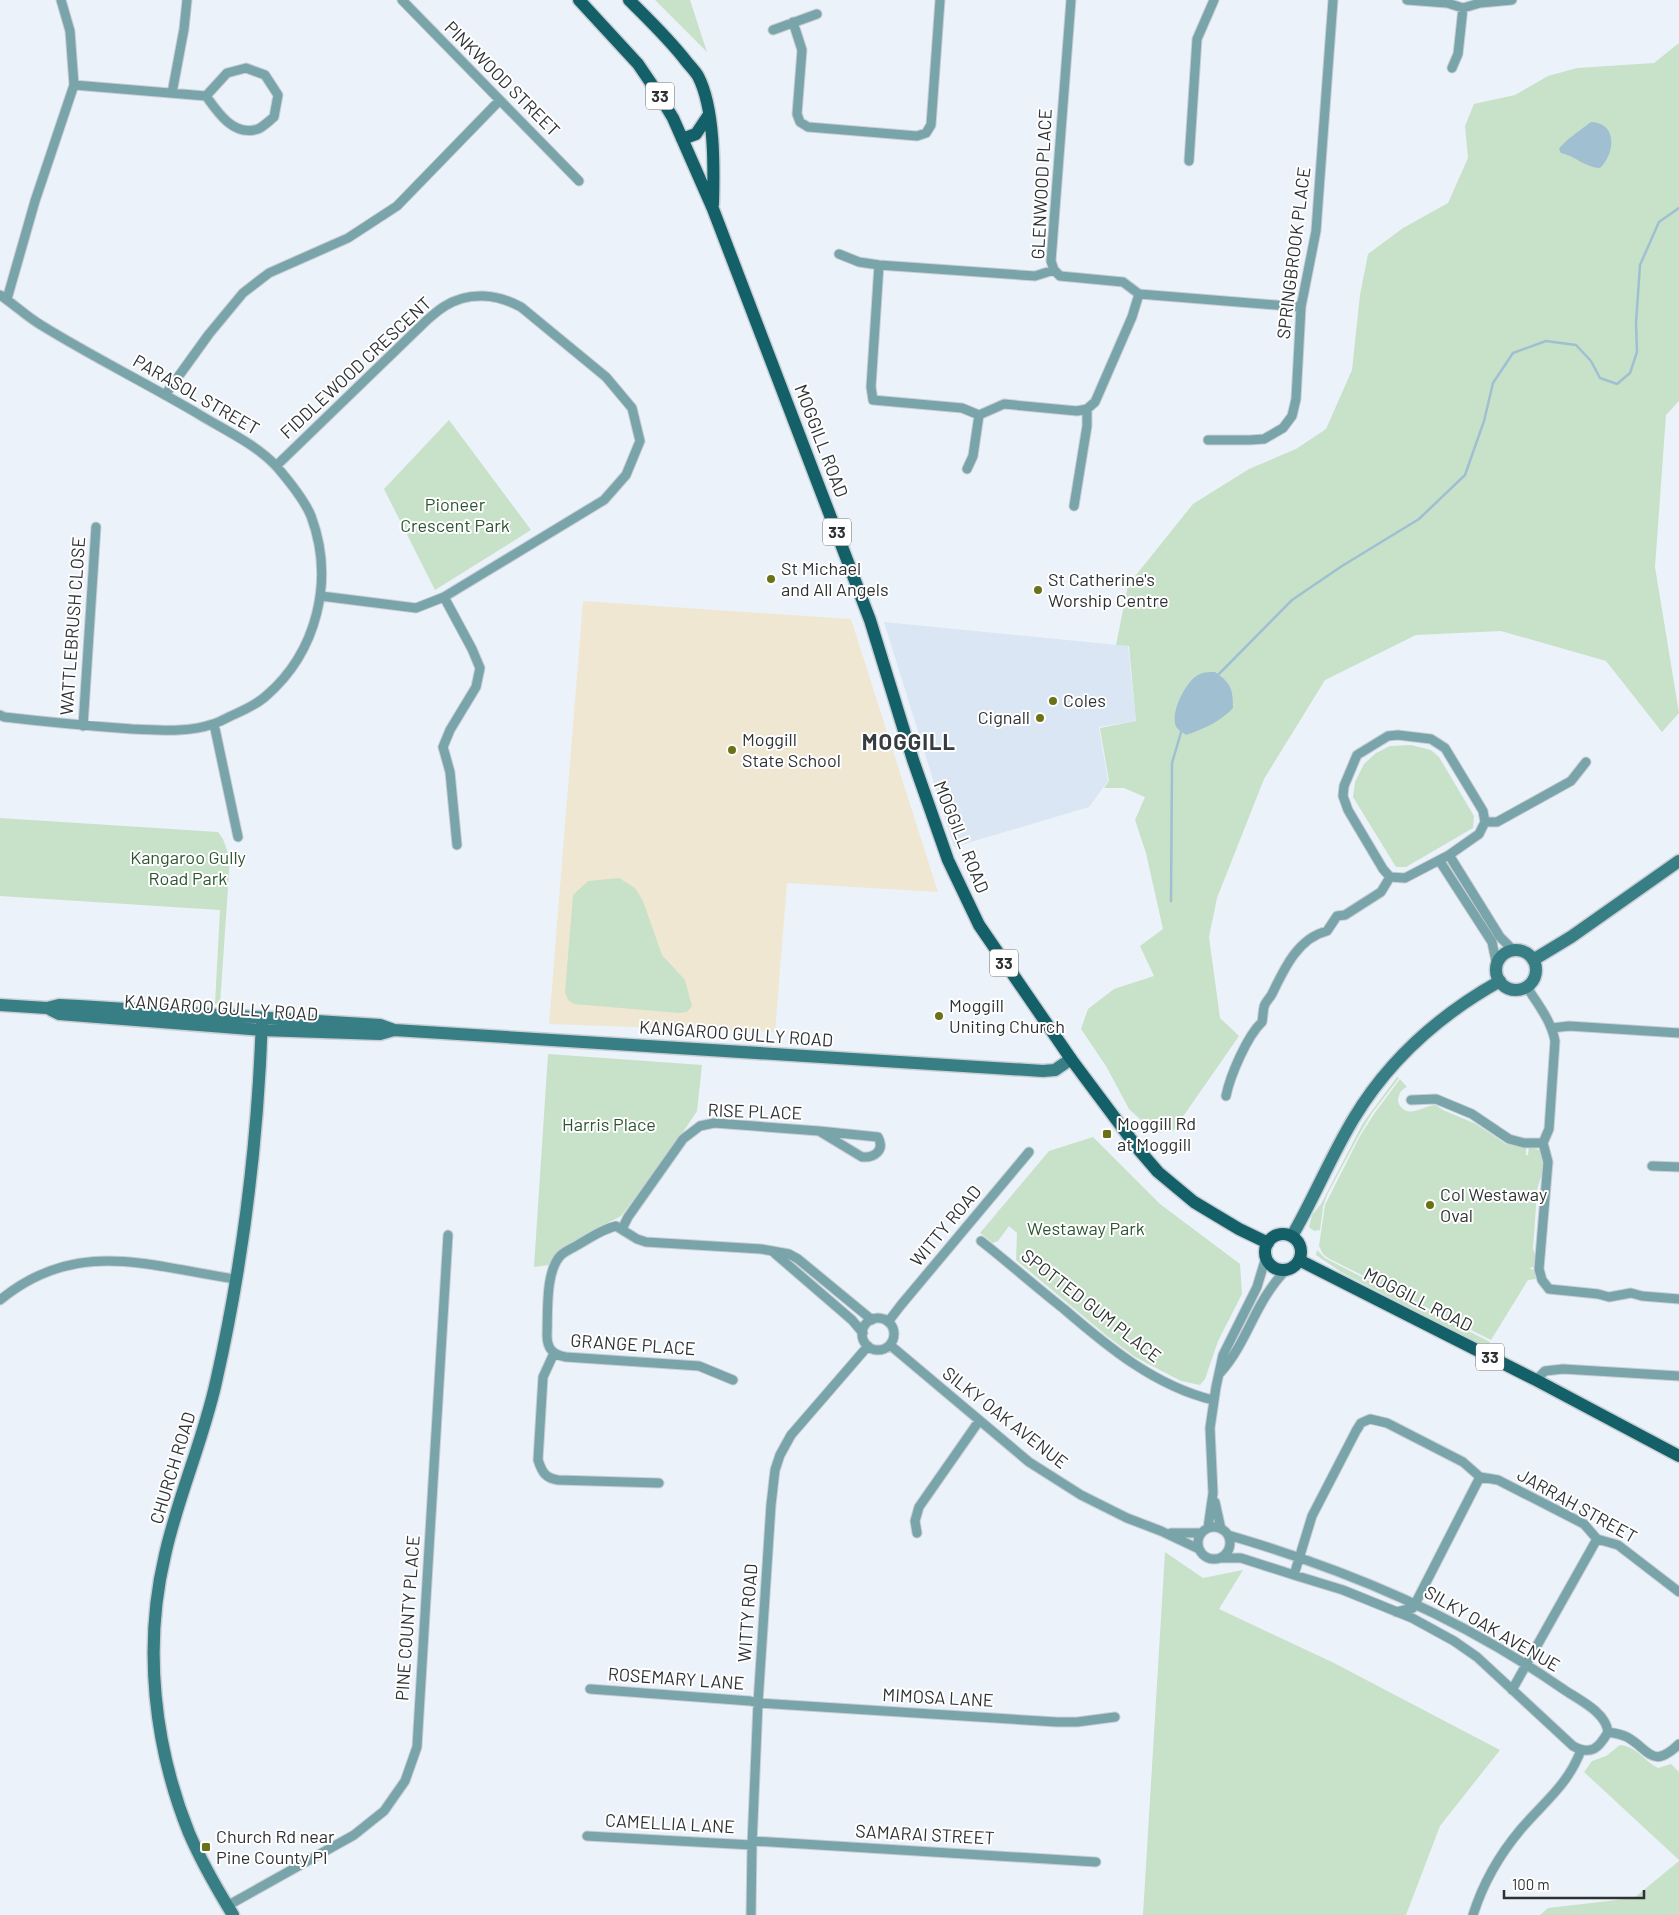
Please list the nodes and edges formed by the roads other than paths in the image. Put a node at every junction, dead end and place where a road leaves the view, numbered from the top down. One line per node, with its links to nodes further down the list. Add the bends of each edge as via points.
1 (61, 0): 17 (street, via 70,31)
2 (187, 0): 18 (street)
3 (402, 0): 20 (street, PINKWOOD STREET)
4 (579, 0): 22 (main road, MOGGILL ROAD / 33, via 638,64 673,118)
5 (629, 0): 21 (main road, MOGGILL ROAD / 33, via 673,44 698,76)
6 (940, 0): 14 (street, via 931,125 917,136 808,128 800,122 797,114 802,50)
7 (1071, 0): 28 (street, GLENWOOD PLACE, via 1051,261)
8 (1214, 0): 23 (street, via 1198,40)
9 (1333, 0): 31 (street, SPRINGBROOK PLACE, via 1316,231)
10 (1407, 0): 12 (street, via 1447,3)
11 (1512, 0): 12 (street)
12 (1463, 8): 16 (street, via 1458,54)
13 (817, 14): 14 (street)
14 (793, 22): 15 (street)
15 (772, 30)
16 (1452, 68)
17 (74, 85): 18 (street); 30 (street)
18 (172, 93): 19 (street)
19 (206, 96): 19 (street, via 227,73 246,68 265,75 278,95 274,117 258,128 242,130 220,117)
20 (499, 101): 24 (street, PINKWOOD STREET); 32 (street, via 397,206 348,238 269,273 243,294 209,334)
21 (708, 116): 22 (main road, via 696,134); 25 (main road, MOGGILL ROAD / 33, via 714,164)
22 (682, 139): 25 (main road, MOGGILL ROAD / 33)
23 (1189, 161)
24 (579, 181)
25 (713, 209): 62 (main road, MOGGILL ROAD / 33, via 866,610 953,873 979,925)
26 (839, 254): 27 (street)
27 (879, 265): 28 (street, via 1035,276); 34 (street, via 872,400 962,408)
28 (1054, 270): 29 (street, GLENWOOD PLACE, via 1060,276 1123,282)
29 (1139, 294): 31 (street); 33 (street, via 1099,394)
30 (4, 297): 32 (street, PARASOL STREET, via 40,324)
31 (1301, 307): 35 (street, SPRINGBROOK PLACE, via 1296,399 1292,416 1283,428 1264,439)
32 (166, 395): 36 (street, PARASOL STREET, via 256,450)
33 (1087, 409): 34 (street, via 1076,411 1004,404); 38 (street)
34 (979, 416): 37 (street)
35 (1208, 440)
36 (276, 466): 40 (street, PARASOL STREET, via 311,516 322,572); 41 (street, FIDDLEWOOD CRESCENT, via 445,305 466,297 487,295 520,307 606,377 632,408 640,441 626,475 604,500)
37 (967, 469)
38 (1074, 506)
39 (96, 527): 44 (street, WATTLEBRUSH CLOSE)
40 (321, 596): 41 (street, FIDDLEWOOD CRESCENT, via 416,608); 43 (street, PARASOL STREET, via 307,645 293,667 265,697)
41 (444, 597): 48 (street, via 480,668 476,686 450,730 444,747 450,772)
42 (0, 715): 44 (street, PARASOL STREET)
43 (214, 724): 44 (street, PARASOL STREET, via 190,730); 47 (street)
44 (83, 726)
45 (1586, 762): 46 (street, via 1571,781 1497,822)
46 (1485, 822): 49 (street, via 1479,834); 52 (street, via 1483,811 1438,742 1398,735 1388,736 1365,749 1357,755 1343,796 1348,810)
47 (238, 837)
48 (457, 845)
49 (1449, 855): 50 (street); 53 (street, via 1500,936)
50 (1439, 860): 52 (street, via 1404,878); 55 (street, via 1492,942)
51 (1679, 861): 54 (main road)
52 (1390, 877): 63 (street, via 1381,892 1345,915 1338,916 1326,931 1317,933 1298,950 1285,967 1264,1005 1262,1022 1255,1029 1229,1080)
53 (1514, 950): 54 (main road, via 1526,953); 55 (main road, via 1505,954)
54 (1533, 960): 57 (main road, via 1536,975)
55 (1497, 966): 56 (main road)
56 (1500, 982): 57 (main road, via 1512,990); 72 (main road, via 1421,1036 1383,1078 1355,1116)
57 (1527, 987): 60 (street)
58 (0, 1005): 59 (main road, KANGAROO GULLY ROAD, via 47,1008 59,1014)
59 (262, 1024): 62 (main road, KANGAROO GULLY ROAD, via 380,1034 394,1030 1043,1071 1055,1070); 79 (main road, CHURCH ROAD, via 252,1172)
60 (1552, 1028): 61 (street, via 1569,1026); 66 (street, via 1555,1041 1549,1129)
61 (1679, 1033)
62 (1071, 1059): 74 (main road, MOGGILL ROAD / 33, via 1158,1172 1194,1202)
63 (1226, 1096)
64 (1411, 1100): 66 (street, via 1436,1099 1472,1114 1509,1139)
65 (819, 1131): 65 (street, RISE PLACE, via 878,1137 880,1149 876,1154 862,1157); 70 (street, RISE PLACE, via 714,1124 700,1126 683,1139)
66 (1543, 1143): 80 (street, via 1548,1162 1539,1269 1545,1286 1609,1297 1631,1293)
67 (1029, 1152): 83 (street, WITTY ROAD)
68 (1652, 1166): 69 (street)
69 (1679, 1167)
70 (622, 1229): 75 (street, via 646,1242); 87 (street, GRANGE PLACE, via 616,1226 606,1228 562,1255 554,1264 547,1342)
71 (448, 1235): 122 (street, PINE COUNTY PLACE, via 417,1747 405,1781 384,1811 354,1836)
72 (1292, 1236): 74 (main road, via 1276,1236); 77 (main road, via 1300,1244)
73 (981, 1241): 92 (street, SPOTTED GUM PLACE, via 1117,1352 1156,1378 1190,1394)
74 (1268, 1243): 76 (main road)
75 (772, 1251): 82 (street, via 798,1259); 84 (street)
76 (1266, 1257): 78 (main road, via 1274,1267); 88 (street, via 1258,1287 1224,1355)
77 (1300, 1260): 78 (main road); 91 (main road, MOGGILL ROAD / 33)
78 (1286, 1270): 88 (street, via 1266,1293 1231,1361)
79 (235, 1279): 81 (street, via 128,1262 89,1261 38,1275); 122 (main road, CHURCH ROAD, via 216,1381 164,1557 154,1655 157,1710 169,1772 190,1835)
80 (1679, 1299)
81 (0, 1300)
82 (872, 1320): 83 (street); 84 (street)
83 (888, 1322): 85 (street, via 894,1331)
84 (863, 1333): 86 (street)
85 (890, 1345): 86 (street, via 881,1350); 93 (street, SILKY OAK AVENUE)
86 (868, 1346): 114 (street, WITTY ROAD, via 791,1435 775,1470)
87 (554, 1353): 90 (street, GRANGE PLACE, via 566,1357 699,1366); 96 (street, via 543,1377 538,1460 541,1471 548,1478 558,1480)
88 (1220, 1373): 92 (street)
89 (1679, 1376): 91 (street, via 1563,1369 1545,1371)
90 (733, 1380)
91 (1536, 1380): 94 (main road, MOGGILL ROAD / 33)
92 (1213, 1400): 97 (street, via 1210,1428)
93 (979, 1421): 100 (street, SILKY OAK AVENUE, via 1029,1462 1081,1495); 101 (street, via 919,1507 915,1521)
94 (1679, 1456)
95 (1480, 1477): 103 (street, JARRAH STREET, via 1498,1480 1584,1524); 105 (street, JARRAH STREET, via 1462,1462 1387,1424 1370,1419 1361,1423 1312,1516); 109 (street)
96 (659, 1483)
97 (1213, 1493): 98 (street); 99 (street)
98 (1220, 1528): 99 (street, SILKY OAK AVENUE); 102 (street, SILKY OAK AVENUE)
99 (1205, 1530): 100 (street, SILKY OAK AVENUE, via 1188,1534); 104 (street, via 1198,1541)
100 (1161, 1532): 104 (street, SILKY OAK AVENUE)
101 (917, 1533)
102 (1228, 1536): 105 (street, SILKY OAK AVENUE); 106 (street, via 1228,1550)
103 (1597, 1539): 108 (street, JARRAH STREET, via 1618,1545); 111 (street)
104 (1199, 1549): 106 (street, SILKY OAK AVENUE, via 1206,1557)
105 (1300, 1556): 107 (street, JARRAH STREET); 109 (street, SILKY OAK AVENUE)
106 (1220, 1558): 107 (street, SILKY OAK AVENUE, via 1241,1558)
107 (1294, 1575): 110 (street, SILKY OAK AVENUE, via 1343,1590)
108 (1679, 1592)
109 (1416, 1604): 110 (street, via 1413,1608); 111 (street, SILKY OAK AVENUE)
110 (1396, 1612): 113 (street, SILKY OAK AVENUE, via 1464,1648)
111 (1527, 1663): 113 (street); 116 (street, SILKY OAK AVENUE, via 1603,1718)
112 (590, 1689): 114 (street, ROSEMARY LANE, via 750,1700)
113 (1512, 1690): 118 (street, SILKY OAK AVENUE)
114 (758, 1704): 115 (street, MIMOSA LANE, via 1057,1722); 120 (street, WITTY ROAD)
115 (1115, 1717)
116 (1608, 1732): 117 (street, via 1625,1736 1657,1757 1671,1752); 118 (street, via 1596,1747 1589,1751)
117 (1679, 1744)
118 (1581, 1750): 124 (street, via 1575,1767 1560,1787 1521,1829 1491,1870)
119 (587, 1836): 120 (street, CAMELLIA LANE)
120 (752, 1843): 121 (street, SAMARAI STREET); 123 (street, WITTY ROAD)
121 (1096, 1862)
122 (230, 1910)
123 (751, 1915)
124 (1473, 1915)

